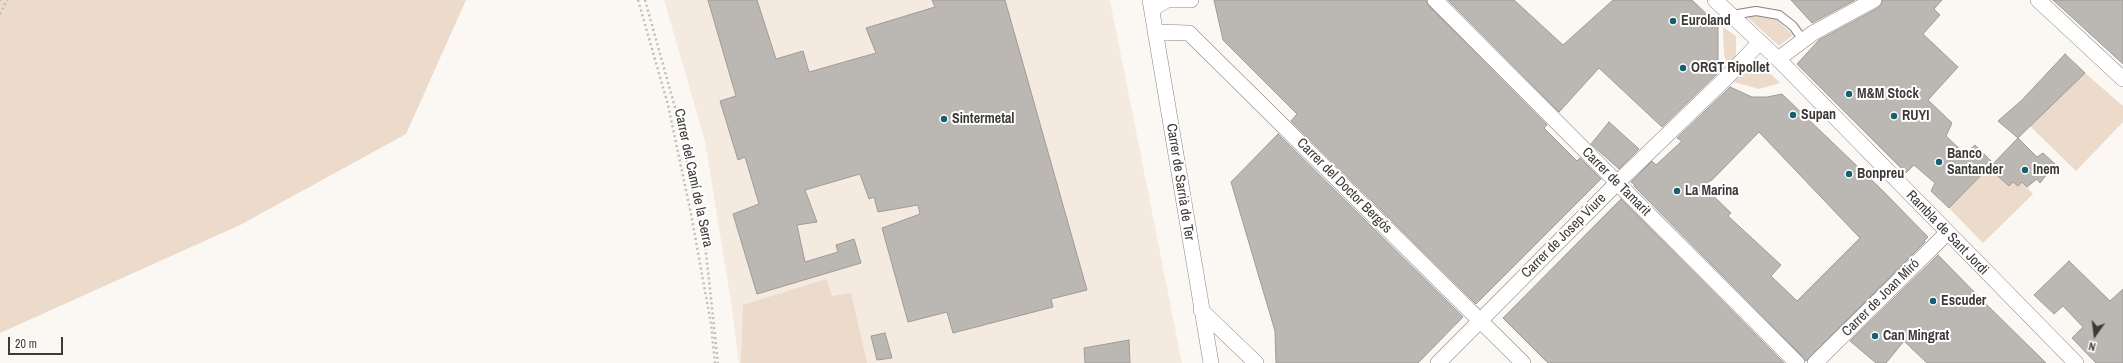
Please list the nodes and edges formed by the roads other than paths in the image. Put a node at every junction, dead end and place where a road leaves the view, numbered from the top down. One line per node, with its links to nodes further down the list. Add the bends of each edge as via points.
1 (1191, 0): 5 (street, via 1167,0)
2 (1435, 0): 12 (street, Carrer de Tamarit)
3 (1874, 0): 8 (street)
4 (2038, 0): 11 (street)
5 (1151, 4): 7 (street, Carrer de Sarrià de Ter)
6 (1723, 8): 8 (lane, via 1779,15 1793,26); 9 (street, Rambla de Sant Jordi)
7 (1156, 32): 14 (street, Carrer de Sarrià de Ter); 15 (street, Carrer del Doctor Bergós, via 1189,32)
8 (1803, 40): 10 (street)
9 (1760, 42): 10 (street, Rambla de Sant Jordi); 12 (street, Carrer de Josep Viure, via 1727,78)
10 (1778, 59): 13 (street, Rambla de Sant Jordi)
11 (2123, 79)
12 (1617, 183): 15 (street, Carrer de Josep Viure); 20 (street, Carrer de Tamarit)
13 (1947, 233): 21 (street, Carrer de Joan Miró); 22 (street, Rambla de Sant Jordi)
14 (1201, 310): 16 (street, Carrer de Sarrià de Ter); 17 (street)
15 (1480, 322): 18 (street, Carrer de Josep Viure); 19 (street, Carrer del Doctor Bergós)
16 (1211, 363)
17 (1256, 363)
18 (1438, 363)
19 (1523, 363)
20 (1797, 363)
21 (1815, 363)
22 (2076, 363)

